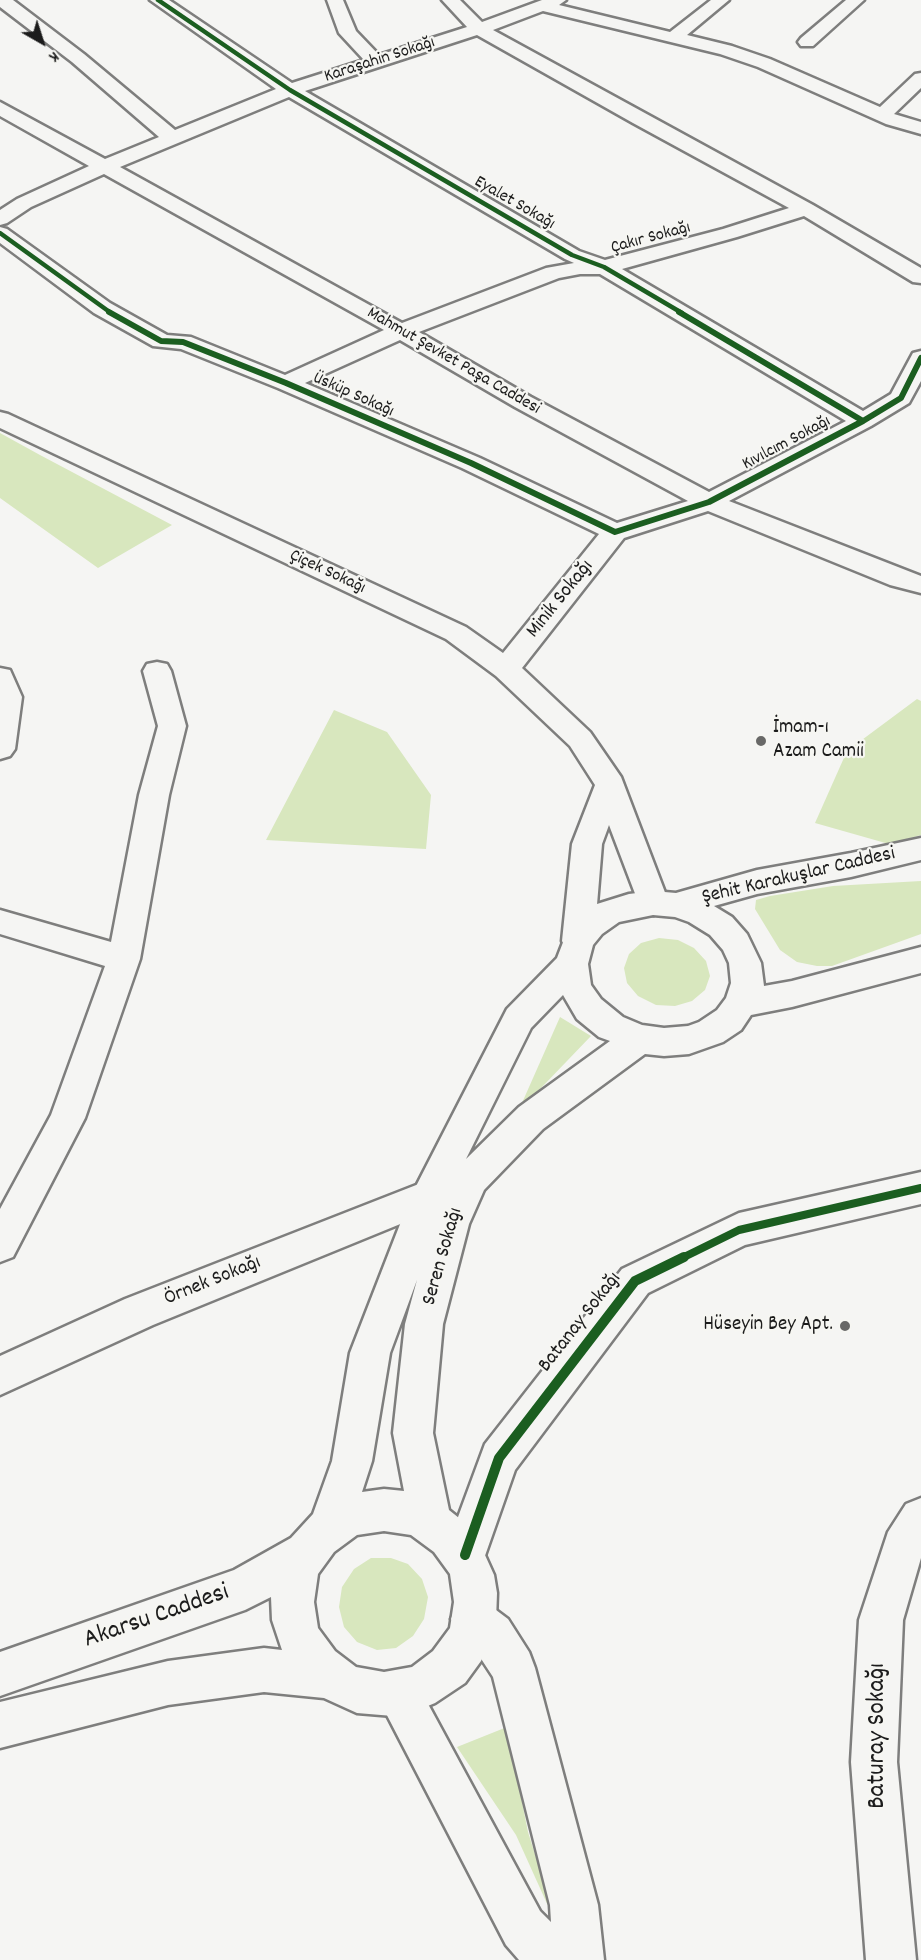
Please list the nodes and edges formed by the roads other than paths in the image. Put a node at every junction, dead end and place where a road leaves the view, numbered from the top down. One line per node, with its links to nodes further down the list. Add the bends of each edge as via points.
1 (2, 0): 17 (street)
2 (158, 0): 13 (street, Eyalet Sokağı)
3 (335, 0): 11 (street, via 348,33)
4 (450, 0): 8 (street)
5 (721, 0): 9 (street)
6 (856, 0): 10 (street)
7 (549, 3): 8 (street, Karaşahin Sokağı); 9 (street)
8 (479, 29): 11 (street, Karaşahin Sokağı); 19 (street)
9 (674, 37): 15 (street, via 764,63)
10 (807, 42)
11 (376, 62): 13 (street, Karaşahin Sokağı)
12 (921, 78): 15 (street)
13 (290, 90): 17 (street, Karaşahin Sokağı); 22 (street, Eyalet Sokağı, via 572,255)
14 (0, 108): 18 (street, Mahmut Şevket Paşa Caddesi)
15 (882, 115): 16 (street)
16 (921, 128)
17 (172, 138): 18 (street, Karaşahin Sokağı)
18 (104, 166): 20 (street, Karaşahin Sokağı, via 24,203); 24 (street, Mahmut Şevket Paşa Caddesi)
19 (806, 209): 22 (street, Çakır Sokağı); 23 (street)
20 (0, 219)
21 (0, 233): 26 (street, Üsküp Sokağı, via 102,308 161,341 183,342)
22 (604, 267): 24 (street, Çakır Sokağı, via 554,273); 28 (street, Eyalet Sokağı)
23 (921, 277)
24 (401, 332): 26 (street, Çakır Sokağı); 29 (street, Mahmut Şevket Paşa Caddesi)
25 (921, 358): 28 (street, Kıvılcım Sokağı, via 901,398)
26 (286, 383): 30 (street, Üsküp Sokağı, via 471,463)
27 (0, 419): 32 (street, Çiçek Sokağı, via 456,633)
28 (863, 421): 29 (street, Kıvılcım Sokağı)
29 (709, 502): 30 (street); 31 (street, Mahmut Şevket Paşa Caddesi)
30 (615, 532): 32 (street, Minik Sokağı)
31 (921, 585)
32 (506, 669): 36 (street, Çiçek Sokağı, via 580,740)
33 (157, 671): 41 (street, via 172,726 154,795)
34 (0, 677): 35 (street, via 8,697)
35 (0, 749)
36 (610, 785): 38 (street, Çiçek Sokağı); 40 (street, via 587,844)
37 (921, 849): 38 (street, Şehit Karakuşlar Caddesi)
38 (664, 904): 40 (street, via 629,906 608,913 591,926); 43 (street, via 700,913 721,926 736,944 745,963 748,983)
39 (0, 922): 41 (street)
40 (575, 952): 44 (street, via 575,987 589,1009 611,1027); 46 (street, via 519,1019)
41 (124, 959): 47 (street, via 67,1118)
42 (921, 960): 43 (street, via 792,994)
43 (741, 1003): 44 (street, via 729,1020 711,1032 681,1041)
44 (639, 1039): 49 (street, Seren Sokağı, via 531,1118 470,1179 450,1224 424,1324 413,1434)
45 (921, 1188): 52 (street, Batanay Sokağı, via 739,1230 635,1281 499,1458)
46 (429, 1196): 48 (street, Örnek Sokağı, via 139,1312); 51 (street, via 370,1353 352,1461)
47 (0, 1245)
48 (0, 1376)
49 (430, 1518): 51 (street, via 390,1506 360,1511); 52 (street, via 453,1537)
50 (921, 1519): 60 (street, Baturay Sokağı, via 903,1547 880,1620 874,1762)
51 (318, 1540): 54 (street, Akarsu Caddesi, via 245,1588); 55 (street, via 293,1596 294,1622 309,1660)
52 (465, 1555): 53 (street, via 474,1586)
53 (473, 1619): 56 (street, via 451,1665 424,1686); 59 (street, via 492,1635 513,1668 574,1905)
54 (0, 1674)
55 (324, 1676): 56 (street, via 352,1692 384,1697); 57 (street, via 264,1670 168,1683)
56 (398, 1694): 58 (street, via 523,1928)
57 (0, 1725)
58 (553, 1960)
59 (579, 1960)
60 (891, 1960)

